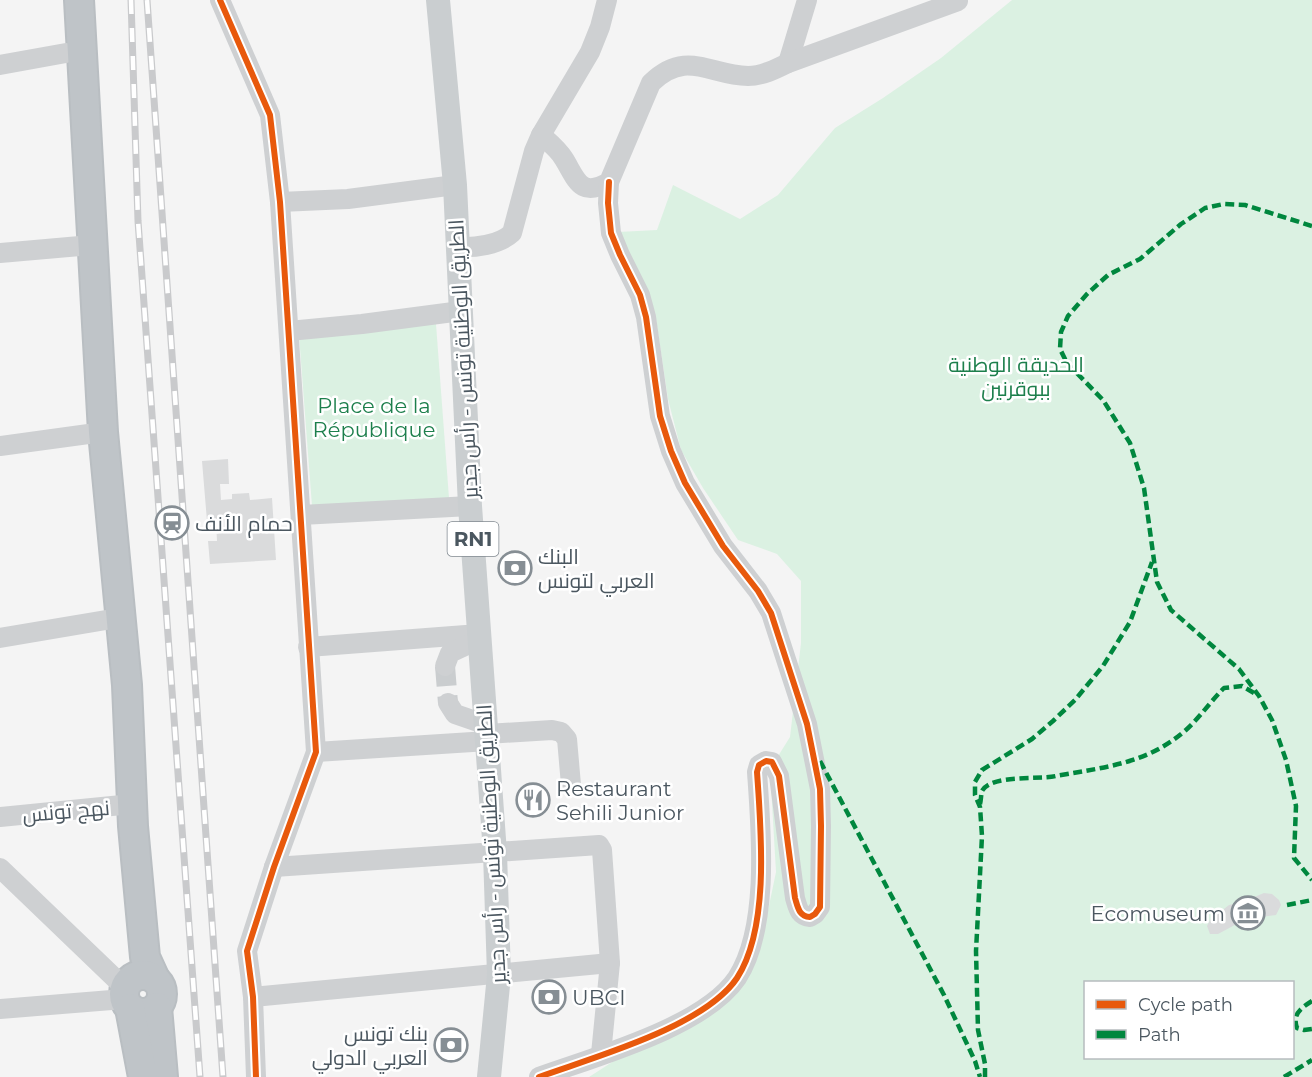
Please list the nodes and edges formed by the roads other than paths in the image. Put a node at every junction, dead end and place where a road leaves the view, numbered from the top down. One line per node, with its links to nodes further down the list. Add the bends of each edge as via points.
1 (63, 0): 8 (highway)
2 (79, 0): 20 (highway)
3 (220, 0): 14 (street, via 270,115)
4 (438, 0): 13 (main road, الطريق الوطنية تونس - رأس جدير / RN1)
5 (607, 0): 11 (street, via 591,52)
6 (807, 0): 9 (street)
7 (958, 1): 9 (street)
8 (66, 53): 10 (street); 15 (highway)
9 (788, 63): 12 (street, via 750,76 695,65 663,71 651,83)
10 (0, 65)
11 (541, 135): 12 (street, via 555,147 572,176 585,188 598,188); 16 (street, via 512,233 472,248)
12 (609, 182): 43 (street, via 611,233 646,316 660,416 671,451 685,483 723,546 771,614 807,724 820,789 821,826 820,907 810,917 799,912 795,898 778,776 772,762 759,765 761,871 756,922 747,957 736,979 702,1009 670,1028)
13 (454, 185): 14 (street, via 348,200); 16 (main road, الطريق الوطنية تونس - رأس جدير / RN1)
14 (280, 202): 19 (street)
15 (80, 246): 17 (street); 20 (highway)
16 (457, 247): 18 (main road, الطريق الوطنية تونس - رأس جدير / RN1)
17 (0, 253)
18 (461, 311): 19 (street); 22 (main road, الطريق الوطنية تونس - رأس جدير / RN1)
19 (289, 331): 23 (street)
20 (96, 433): 21 (street); 24 (highway); 33 (highway, via 127,685)
21 (0, 446)
22 (470, 506): 23 (street); 25 (main road, الطريق الوطنية تونس - رأس جدير / RN1)
23 (301, 515): 27 (street)
24 (106, 620): 26 (street); 33 (highway)
25 (480, 636): 27 (street); 28 (street, via 450,653); 30 (main road, الطريق الوطنية تونس - رأس جدير / RN1)
26 (0, 638)
27 (308, 647): 31 (street)
28 (445, 666)
29 (448, 703): 30 (street, via 455,714)
30 (487, 734): 31 (street); 32 (street, via 561,732 567,739); 35 (main road, الطريق الوطنية تونس - رأس جدير / RN1)
31 (316, 752): 36 (street)
32 (570, 785)
33 (125, 805): 34 (street, نهج تونس); 40 (highway)
34 (0, 817)
35 (495, 853): 36 (street); 38 (street, via 601,846); 39 (main road, الطريق الوطنية تونس - رأس جدير / RN1)
36 (274, 867): 41 (street, via 247,951)
37 (0, 868): 40 (street)
38 (610, 963): 39 (street); 43 (street)
39 (499, 975): 41 (street); 47 (main road, الطريق الوطنية تونس - رأس جدير / RN1)
40 (137, 993): 42 (street); 44 (highway); 45 (highway)
41 (253, 997): 46 (street)
42 (0, 1009)
43 (601, 1054): 48 (street)
44 (143, 1077)
45 (163, 1077)
46 (256, 1077)
47 (489, 1077)
48 (539, 1077)

